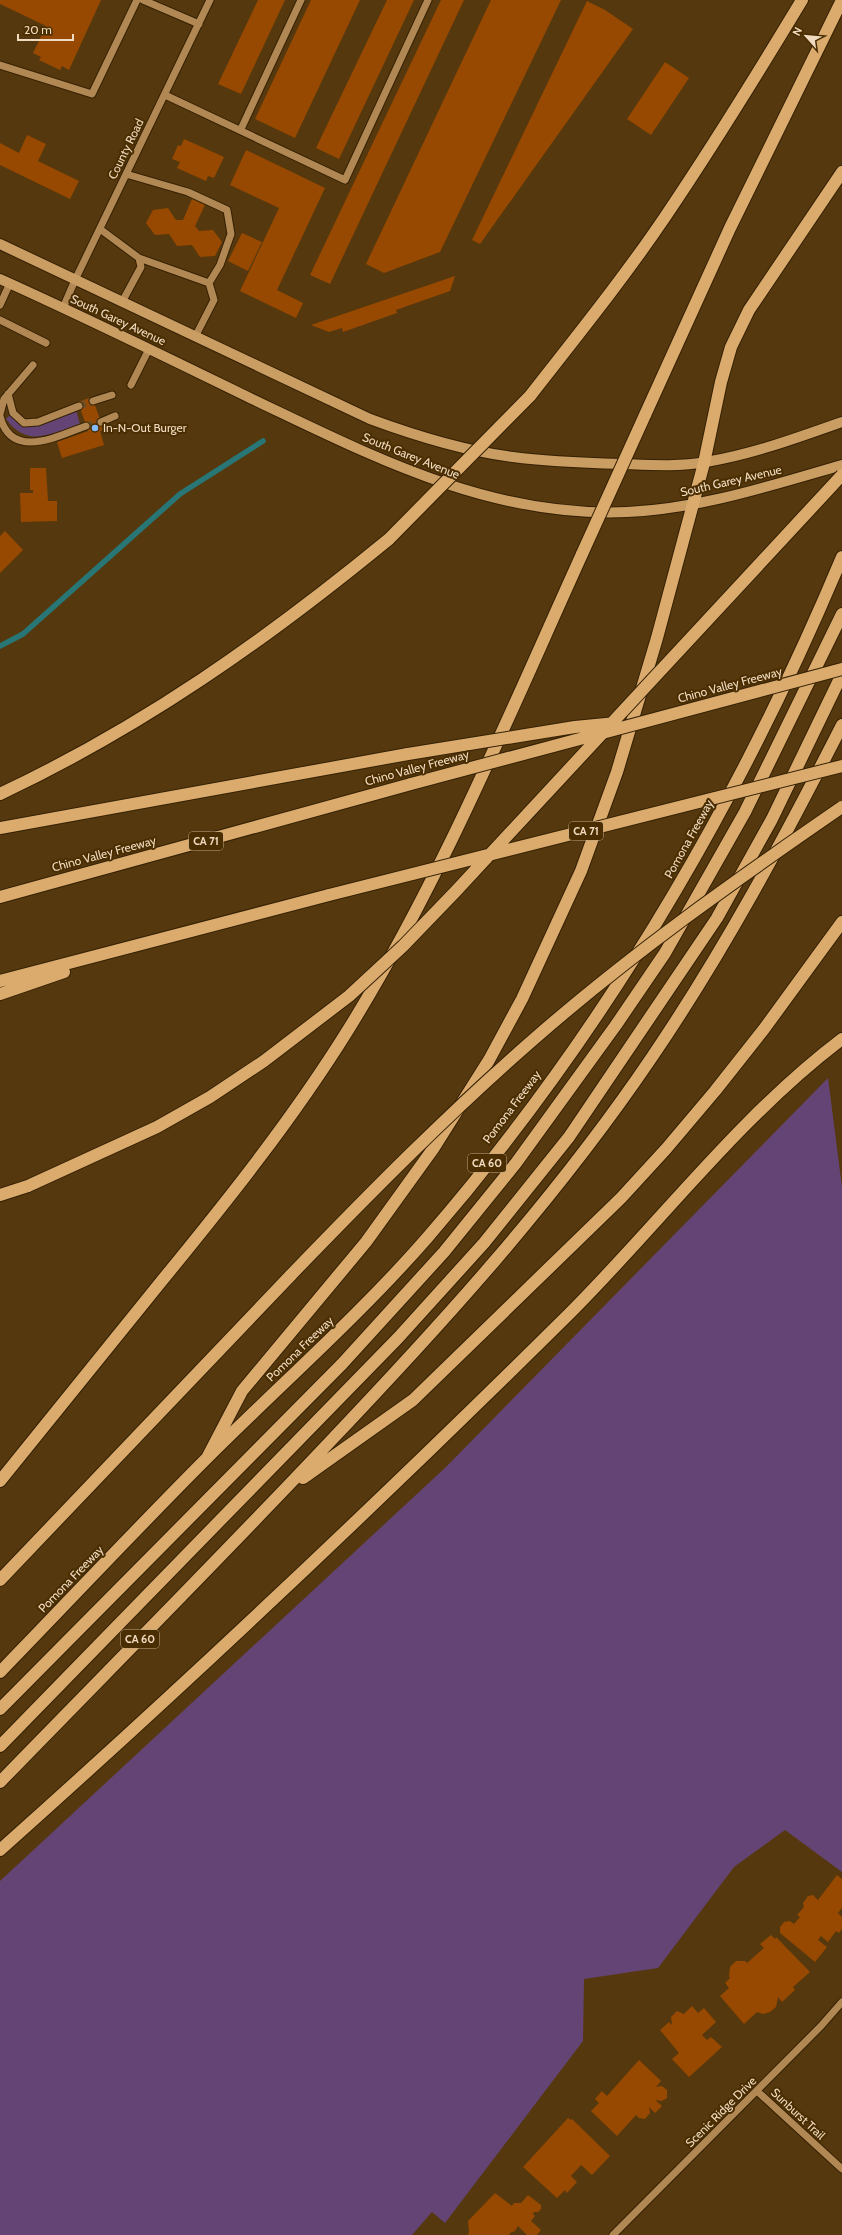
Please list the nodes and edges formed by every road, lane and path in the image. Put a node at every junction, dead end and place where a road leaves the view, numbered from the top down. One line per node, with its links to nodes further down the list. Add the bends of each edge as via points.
1 (137, 0): 9 (street, via 92,94)
2 (143, 0): 8 (street)
3 (210, 0): 8 (street, County Road)
4 (301, 0): 11 (street)
5 (428, 0): 11 (street, via 345,180)
6 (802, 0): 50 (highway, bridge, via 727,123 601,307 530,396 389,538 320,596 248,649 179,695 95,747)
7 (842, 0): 61 (highway, bridge, via 730,228 460,825 405,932 348,1030 242,1182)
8 (199, 24): 10 (street, County Road)
9 (0, 64)
10 (165, 94): 11 (street); 13 (street, County Road)
11 (241, 129)
12 (842, 172): 39 (highway, via 739,328 721,382)
13 (126, 174): 14 (street, County Road); 19 (street, via 188,192 227,210 231,234 220,265)
14 (100, 229): 16 (street); 18 (street, County Road)
15 (0, 244): 18 (main road, South Garey Avenue)
16 (139, 258): 19 (street); 21 (street, via 141,267)
17 (0, 279): 20 (main road, South Garey Avenue)
18 (75, 280): 21 (main road, South Garey Avenue); 23 (street, County Road)
19 (209, 282): 25 (street, via 214,300)
20 (10, 283): 22 (street); 23 (main road, South Garey Avenue)
21 (122, 302): 25 (main road, South Garey Avenue)
22 (0, 305)
23 (63, 308): 27 (main road, South Garey Avenue)
24 (0, 320): 26 (street)
25 (195, 337): 39 (main road, South Garey Avenue, via 370,419 450,445 512,457 575,462 663,465)
26 (46, 343)
27 (149, 349): 29 (street); 42 (main road, South Garey Avenue, via 388,462 475,494 516,504 564,510 627,512)
28 (33, 365): 30 (street)
29 (131, 385)
30 (8, 394): 33 (street, via 13,413 24,423 38,422); 34 (street, via 2,404)
31 (112, 395): 32 (street)
32 (94, 401)
33 (79, 406)
34 (0, 415): 38 (street, via 9,434 25,443 42,442)
35 (115, 416): 36 (street)
36 (101, 422)
37 (842, 422): 39 (main road, South Garey Avenue, via 775,446)
38 (86, 426)
39 (704, 463): 42 (highway)
40 (842, 465): 42 (main road, South Garey Avenue)
41 (842, 475): 59 (highway, bridge, via 456,891 403,946 349,996 264,1061 210,1097 157,1127 28,1186)
42 (693, 505): 60 (highway, via 617,772 581,871 522,999 489,1060 434,1149 366,1242 242,1391)
43 (842, 557): 60 (highway, Pomona Freeway / CA 60, via 796,663 706,838 665,910 571,1051 502,1145 427,1238 352,1318)
44 (842, 614): 65 (highway, via 745,812 665,953 516,1164 444,1252 342,1364)
45 (842, 669): 47 (highway, Chino Valley Freeway / CA 71, bridge)
46 (842, 674): 66 (highway, via 772,819 717,918 569,1137 484,1243 398,1338)
47 (655, 719): 52 (highway, bridge, via 575,727 408,754); 53 (highway, Chino Valley Freeway / CA 71, bridge)
48 (842, 726): 62 (highway, CA 60, via 788,832 707,972 652,1058 586,1149 477,1283)
49 (842, 766): 55 (highway, CA 71, bridge)
50 (0, 794)
51 (842, 807): 63 (highway, bridge, via 684,918 535,1038 430,1135 291,1275)
52 (0, 828)
53 (0, 897)
54 (842, 922): 62 (highway, via 715,1091 621,1198 413,1400)
55 (148, 944): 56 (highway, CA 71); 57 (highway)
56 (0, 981)
57 (0, 994)
58 (842, 1039): 68 (highway, via 782,1090 738,1133 581,1301 423,1459)
59 (0, 1195)
60 (207, 1458): 64 (highway, Pomona Freeway / CA 60)
61 (0, 1481)
62 (279, 1495): 67 (highway, CA 60)
63 (0, 1580)
64 (0, 1672)
65 (0, 1709)
66 (0, 1746)
67 (0, 1782)
68 (0, 1850)
69 (842, 2002): 70 (street, Scenic Ridge Drive)
70 (757, 2091): 71 (street, Sunburst Trail); 72 (street, Scenic Ridge Drive)
71 (842, 2169)
72 (613, 2235)

